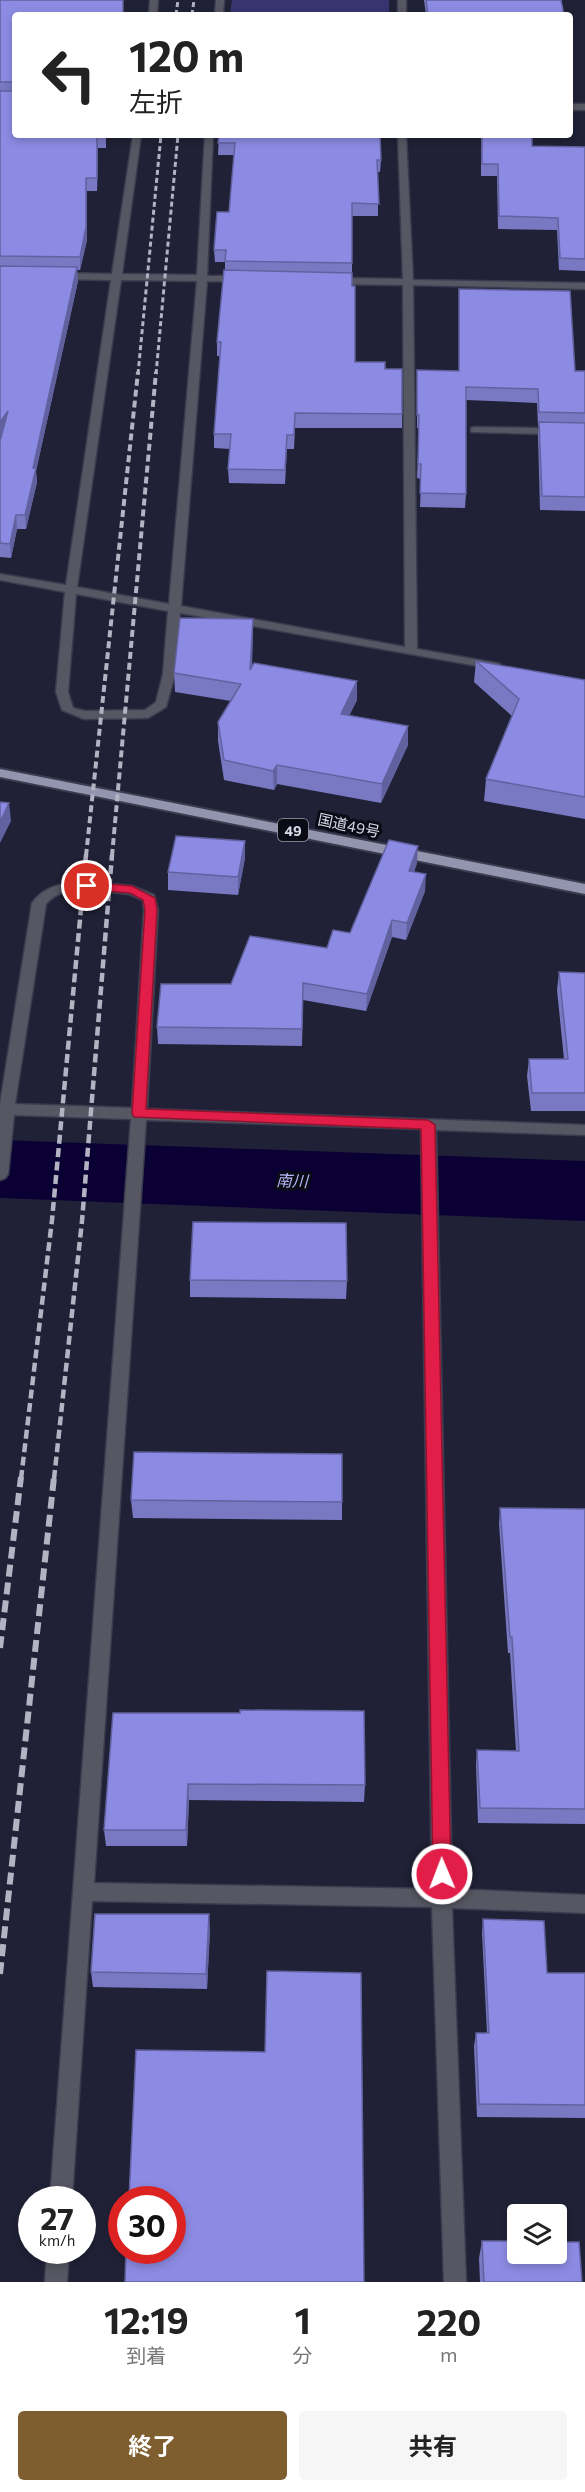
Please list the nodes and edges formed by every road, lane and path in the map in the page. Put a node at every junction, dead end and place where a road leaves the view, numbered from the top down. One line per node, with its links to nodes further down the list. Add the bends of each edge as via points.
1 (137, 138): 5 (street)
2 (209, 138): 6 (street)
3 (402, 138): 9 (street)
4 (47, 275): 5 (street)
5 (117, 277): 6 (street); 14 (street)
6 (202, 279): 7 (street); 15 (street)
7 (259, 280)
8 (316, 281): 9 (street)
9 (408, 282): 10 (street); 16 (street)
10 (585, 286)
11 (475, 430): 12 (street)
12 (585, 432)
13 (0, 577): 14 (street)
14 (70, 590): 15 (street); 15 (street, via 62,692 68,710 84,715 147,714 162,704)
15 (174, 610): 16 (street)
16 (411, 650): 17 (street)
17 (503, 669)
18 (0, 773): 19 (highway, 国道49号 / 49)
19 (585, 889)
20 (139, 1113): 21 (street); 21 (street, via 149,898 132,890 87,886 48,893 39,903); 23 (street); 25 (street)
21 (4, 1114): 24 (street)
22 (585, 1130): 23 (street)
23 (428, 1132): 26 (street)
24 (0, 1174)
25 (82, 1892): 26 (street); 28 (street)
26 (442, 1898): 27 (street); 31 (street)
27 (585, 1904)
28 (63, 2186)
29 (57, 2264): 30 (street)
30 (56, 2282)
31 (455, 2282)

